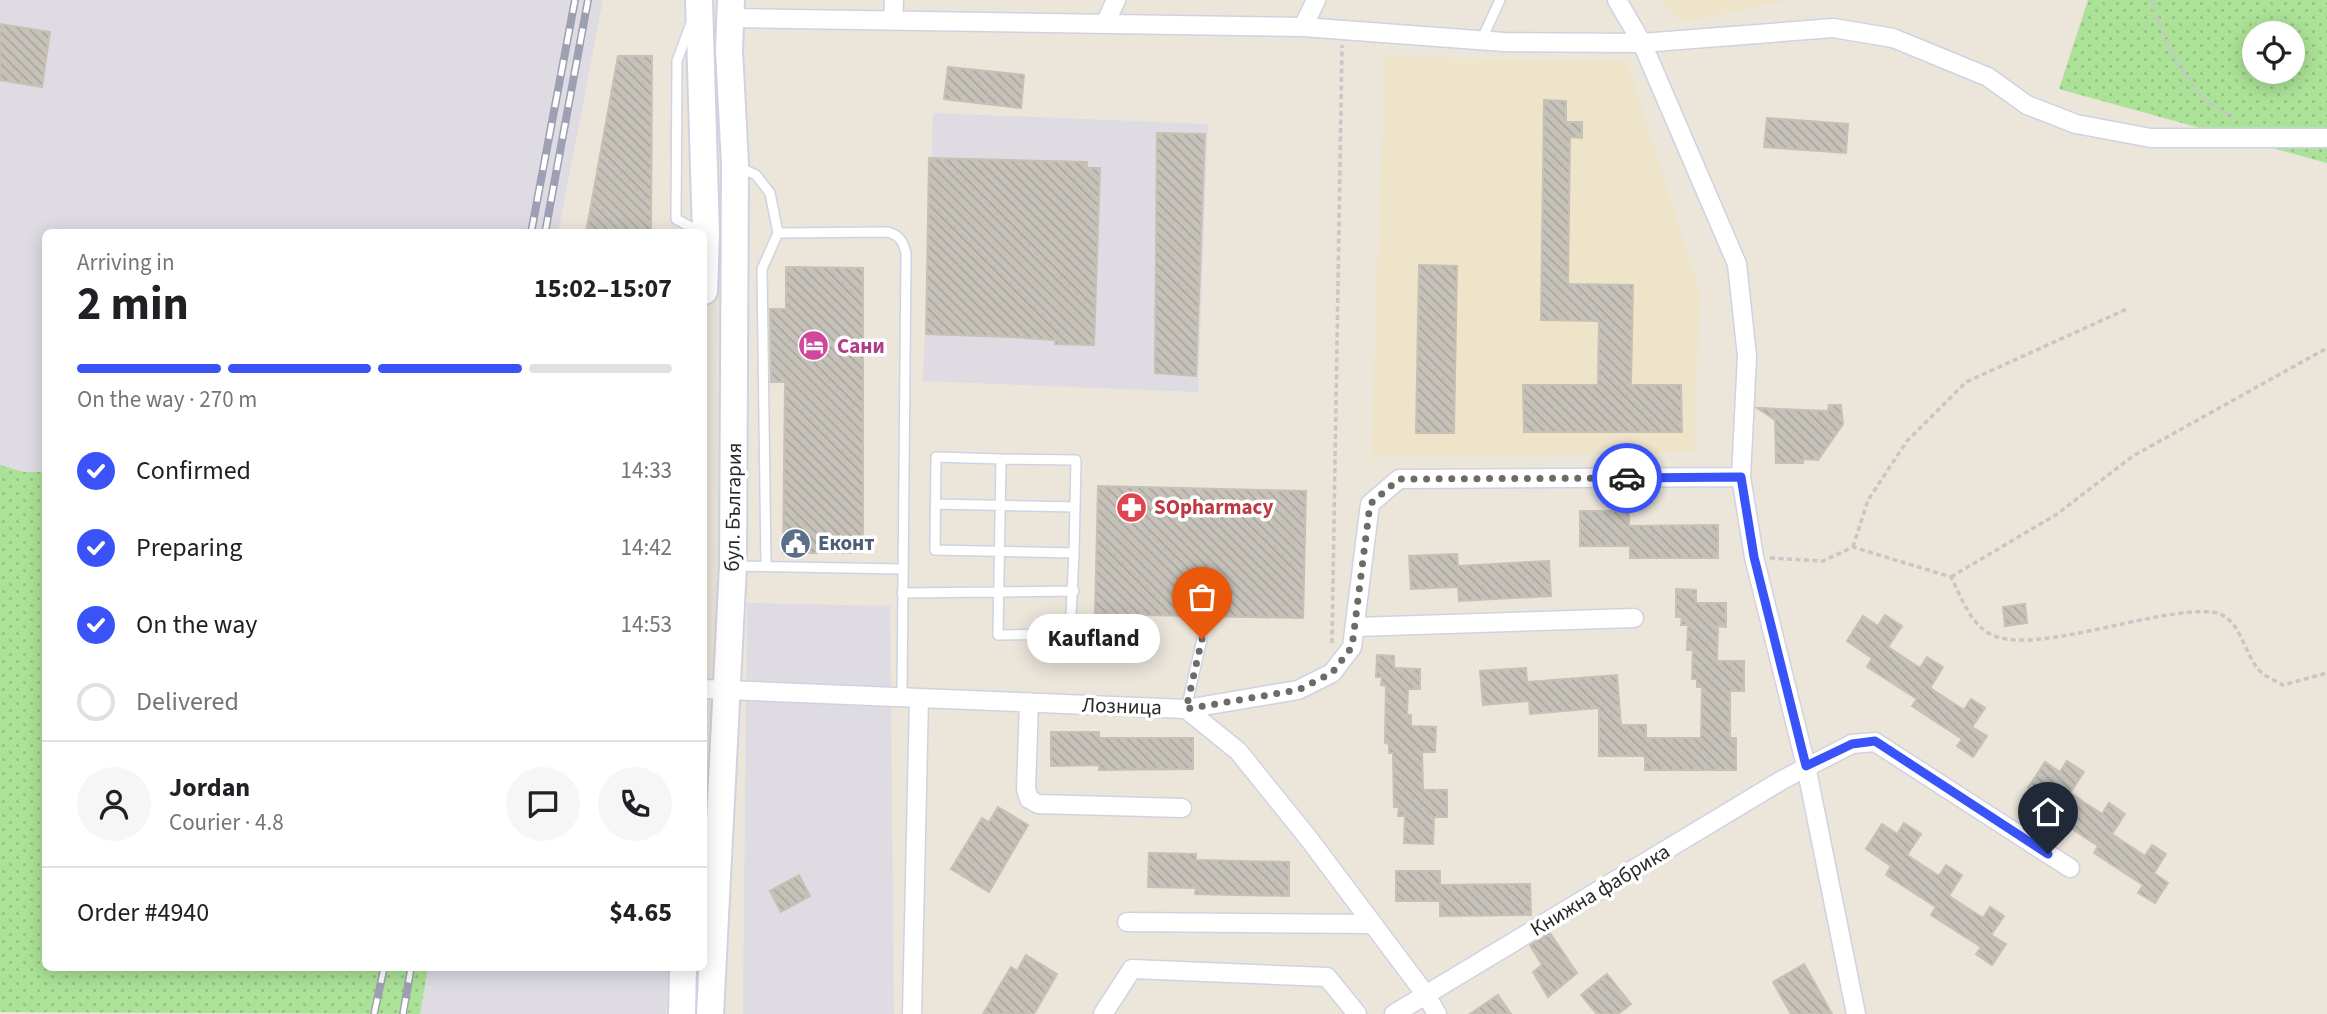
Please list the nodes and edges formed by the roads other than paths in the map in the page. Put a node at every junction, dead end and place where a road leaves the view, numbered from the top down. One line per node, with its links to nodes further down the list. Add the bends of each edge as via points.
1 (894, 0): 8 (street)
2 (1116, 0): 9 (street)
3 (1316, 0): 10 (street)
4 (1500, 0): 11 (lane)
5 (1617, 0): 12 (street)
6 (699, 3): 15 (main road)
7 (731, 9): 8 (street); 14 (main road, бул. България)
8 (893, 20): 9 (street)
9 (1105, 24): 10 (street)
10 (1303, 27): 11 (street)
11 (1481, 41): 12 (street)
12 (1642, 43): 13 (street, via 1833,28 1894,38 1988,77 2027,105 2076,124 2151,138); 18 (street, via 1737,264 1747,356)
13 (2327, 138)
14 (735, 166): 16 (lane, via 756,175 770,193); 24 (main road, бул. България)
15 (704, 229)
16 (778, 233): 25 (lane, via 762,269); 26 (lane, via 888,232 904,243)
17 (1002, 459): 19 (lane, via 936,457); 20 (lane); 21 (lane, via 1076,460)
18 (1741, 477): 31 (street, via 1399,479 1370,504); 37 (street, via 1754,557)
19 (936, 503): 20 (lane); 22 (lane, via 935,550)
20 (1000, 505): 21 (lane); 22 (lane)
21 (1075, 507): 23 (lane)
22 (999, 550): 23 (lane); 28 (lane)
23 (1074, 553): 27 (lane)
24 (733, 566): 25 (lane); 33 (main road, бул. България)
25 (766, 566): 26 (lane)
26 (902, 569): 29 (lane)
27 (1074, 591): 28 (lane); 28 (lane, via 1070,634 998,635)
28 (998, 592): 29 (lane)
29 (902, 593): 34 (lane)
30 (1634, 618): 31 (street)
31 (1355, 626): 36 (street, via 1352,647 1332,673 1298,690)
32 (1202, 639): 36 (lane)
33 (714, 690): 34 (street, Лозница); 46 (main road, бул. България)
34 (910, 698): 35 (street, Лозница); 44 (street)
35 (1029, 702): 36 (street, Лозница); 38 (street, via 1029,799 1038,804)
36 (1186, 709): 41 (street, Лозница, via 1238,751)
37 (1806, 766): 39 (street, Книжна фабрика, via 1852,744 1875,741); 43 (street, Книжна фабрика); 51 (street)
38 (1182, 808)
39 (2070, 868)
40 (1127, 922): 41 (street)
41 (1373, 925): 43 (street, Лозница)
42 (683, 971): 45 (main road)
43 (1426, 995): 49 (street, Книжна фабрика); 50 (street, Лозница)
44 (915, 1009)
45 (682, 1014)
46 (710, 1014)
47 (1103, 1014): 48 (street, via 1132,969 1327,977)
48 (1357, 1014)
49 (1394, 1014)
50 (1437, 1014)
51 (1856, 1014)

